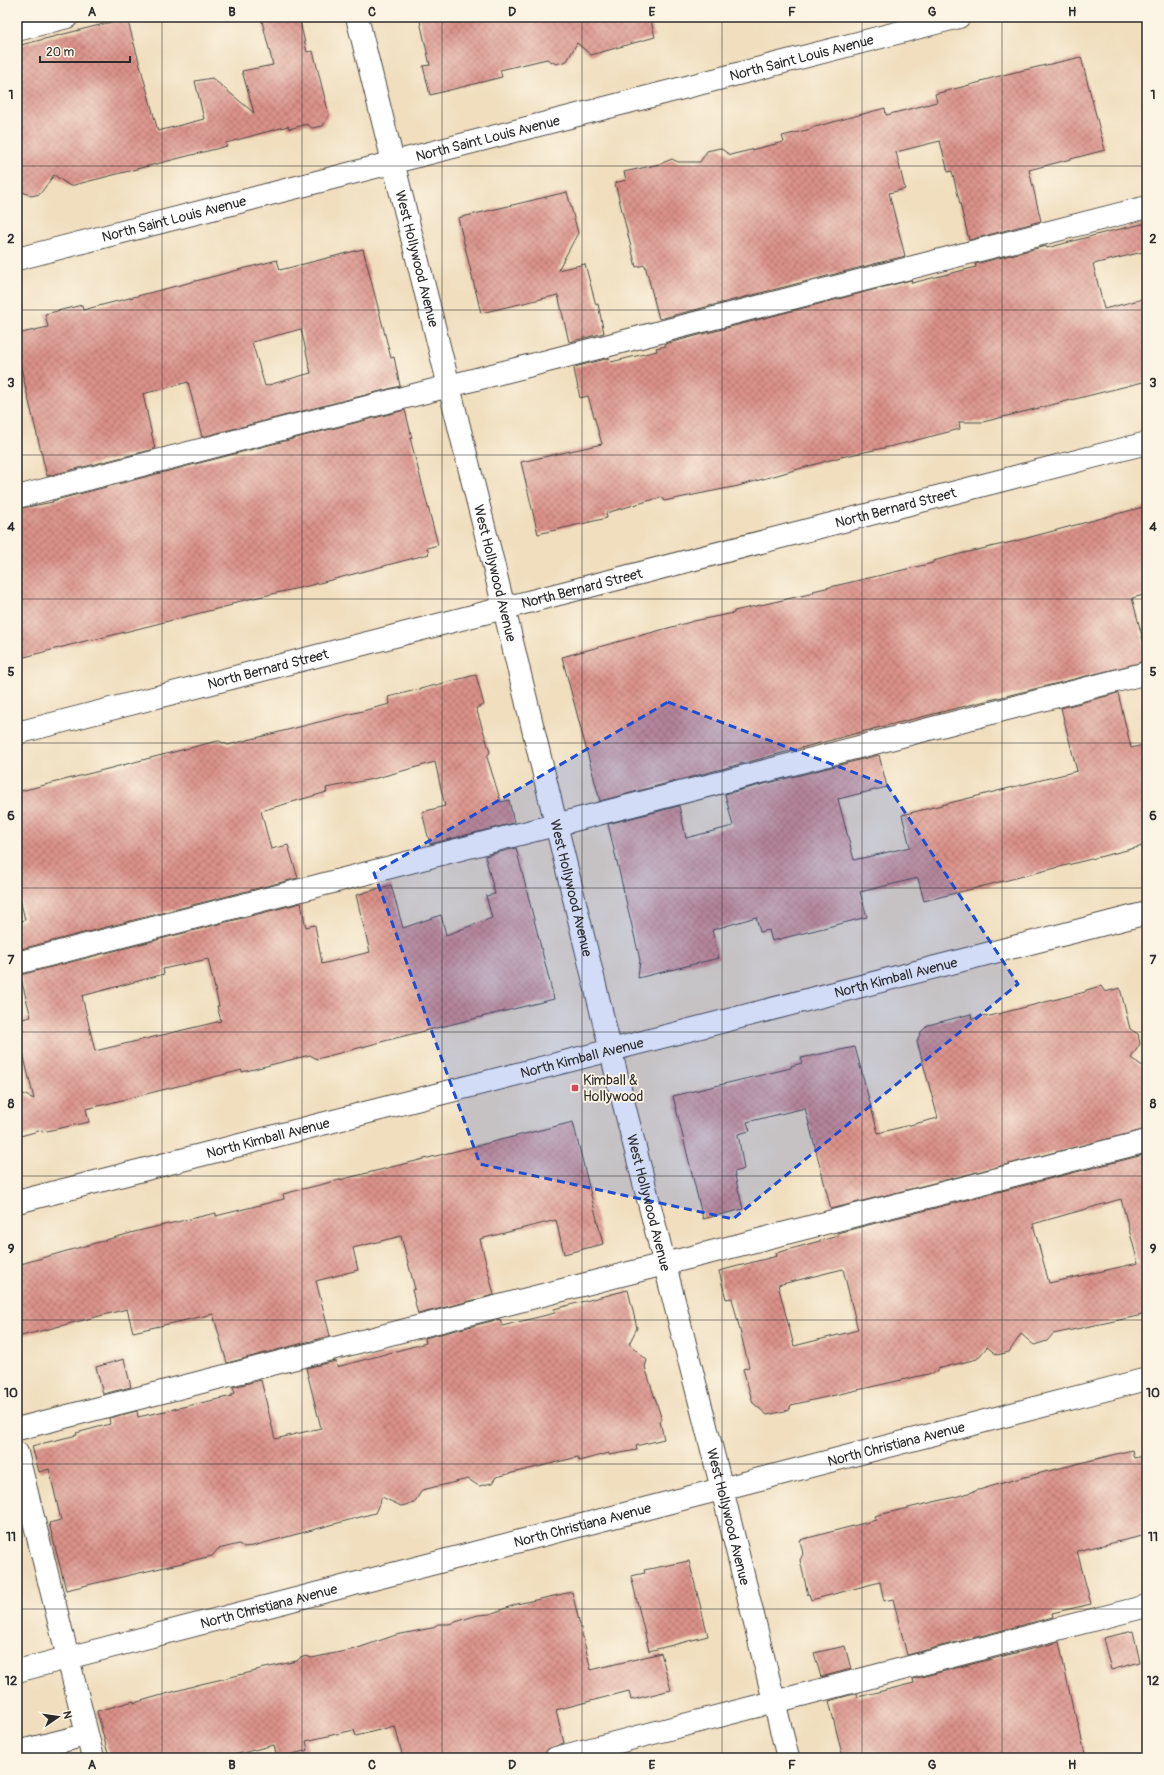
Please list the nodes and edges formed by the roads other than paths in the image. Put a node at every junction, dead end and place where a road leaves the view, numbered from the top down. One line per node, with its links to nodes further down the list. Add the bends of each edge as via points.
1 (67, 17): 4 (street)
2 (357, 17): 5 (street, West Hollywood Avenue)
3 (959, 17): 5 (street, North Saint Louis Avenue)
4 (17, 30)
5 (392, 162): 7 (street, North Saint Louis Avenue); 8 (street, West Hollywood Avenue)
6 (1147, 207): 8 (street)
7 (17, 259)
8 (449, 387): 10 (street); 11 (street, West Hollywood Avenue)
9 (1147, 442): 11 (street, North Bernard Street)
10 (17, 498)
11 (504, 608): 13 (street, North Bernard Street); 14 (street, West Hollywood Avenue)
12 (1147, 673): 14 (street)
13 (17, 733)
14 (556, 824): 16 (street); 17 (street, West Hollywood Avenue)
15 (1147, 913): 17 (street, North Kimball Avenue)
16 (17, 963)
17 (610, 1050): 19 (street, North Kimball Avenue); 20 (street, West Hollywood Avenue)
18 (1147, 1141): 20 (street)
19 (17, 1202)
20 (665, 1264): 22 (street); 24 (street, West Hollywood Avenue)
21 (1147, 1379): 24 (street, North Christiana Avenue)
22 (17, 1429)
23 (17, 1454): 26 (street)
24 (722, 1489): 26 (street, North Christiana Avenue); 28 (street, West Hollywood Avenue)
25 (1147, 1606): 28 (street)
26 (68, 1658): 27 (street, North Christiana Avenue); 31 (street)
27 (17, 1671)
28 (774, 1702): 32 (street); 33 (street, West Hollywood Avenue)
29 (74, 1738): 30 (street)
30 (17, 1752)
31 (93, 1758)
32 (556, 1758)
33 (788, 1758)

